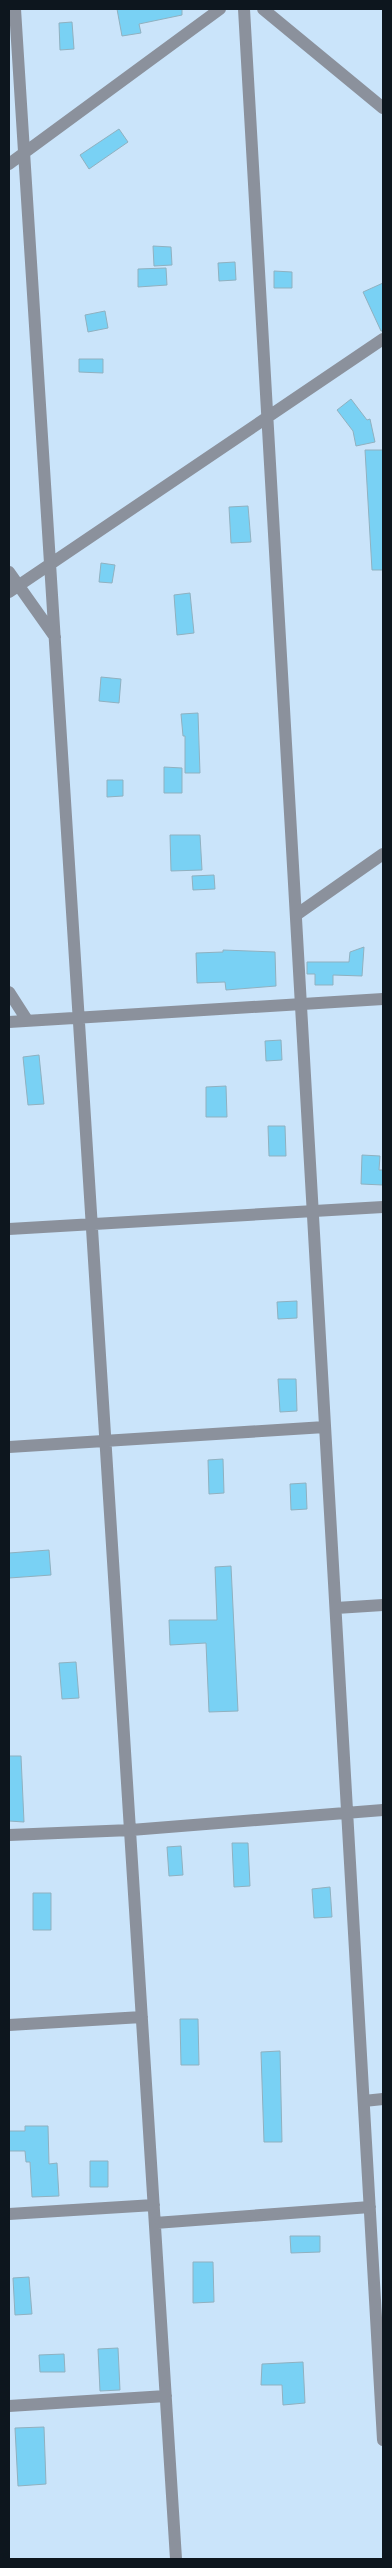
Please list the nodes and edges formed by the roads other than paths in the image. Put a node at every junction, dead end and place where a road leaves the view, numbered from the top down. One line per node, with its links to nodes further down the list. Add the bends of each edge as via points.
1 (15, 9): 6 (street)
2 (220, 9): 6 (street)
3 (244, 9): 9 (street)
4 (263, 9): 5 (street)
5 (383, 108)
6 (24, 152): 7 (street); 10 (street)
7 (9, 164)
8 (383, 339): 9 (street)
9 (268, 417): 10 (street); 15 (street)
10 (50, 564): 12 (street); 13 (street)
11 (9, 572): 12 (street)
12 (13, 589): 13 (street)
13 (55, 637): 19 (street)
14 (383, 854): 15 (street)
15 (296, 915): 18 (street)
16 (9, 992): 20 (street)
17 (383, 999): 18 (street)
18 (301, 1004): 19 (street); 23 (street)
19 (79, 1018): 20 (street); 24 (street)
20 (27, 1020): 21 (street)
21 (9, 1022)
22 (383, 1208): 23 (street)
23 (313, 1212): 24 (street); 26 (street)
24 (92, 1224): 25 (street); 27 (street)
25 (9, 1229)
26 (325, 1426): 27 (street); 30 (street)
27 (106, 1441): 28 (street); 33 (street)
28 (9, 1447)
29 (383, 1605): 30 (street)
30 (336, 1608): 32 (street)
31 (383, 1810): 32 (street)
32 (347, 1812): 33 (street); 38 (street)
33 (131, 1830): 34 (street); 35 (street)
34 (9, 1835)
35 (142, 2017): 36 (street); 39 (street)
36 (9, 2025)
37 (383, 2099): 38 (street)
38 (364, 2101): 40 (street)
39 (154, 2205): 41 (street); 42 (street)
40 (370, 2207): 42 (street); 44 (street)
41 (9, 2214)
42 (155, 2223): 43 (street)
43 (166, 2396): 45 (street); 47 (street)
44 (382, 2403): 46 (street)
45 (9, 2406)
46 (383, 2440)
47 (176, 2559)

